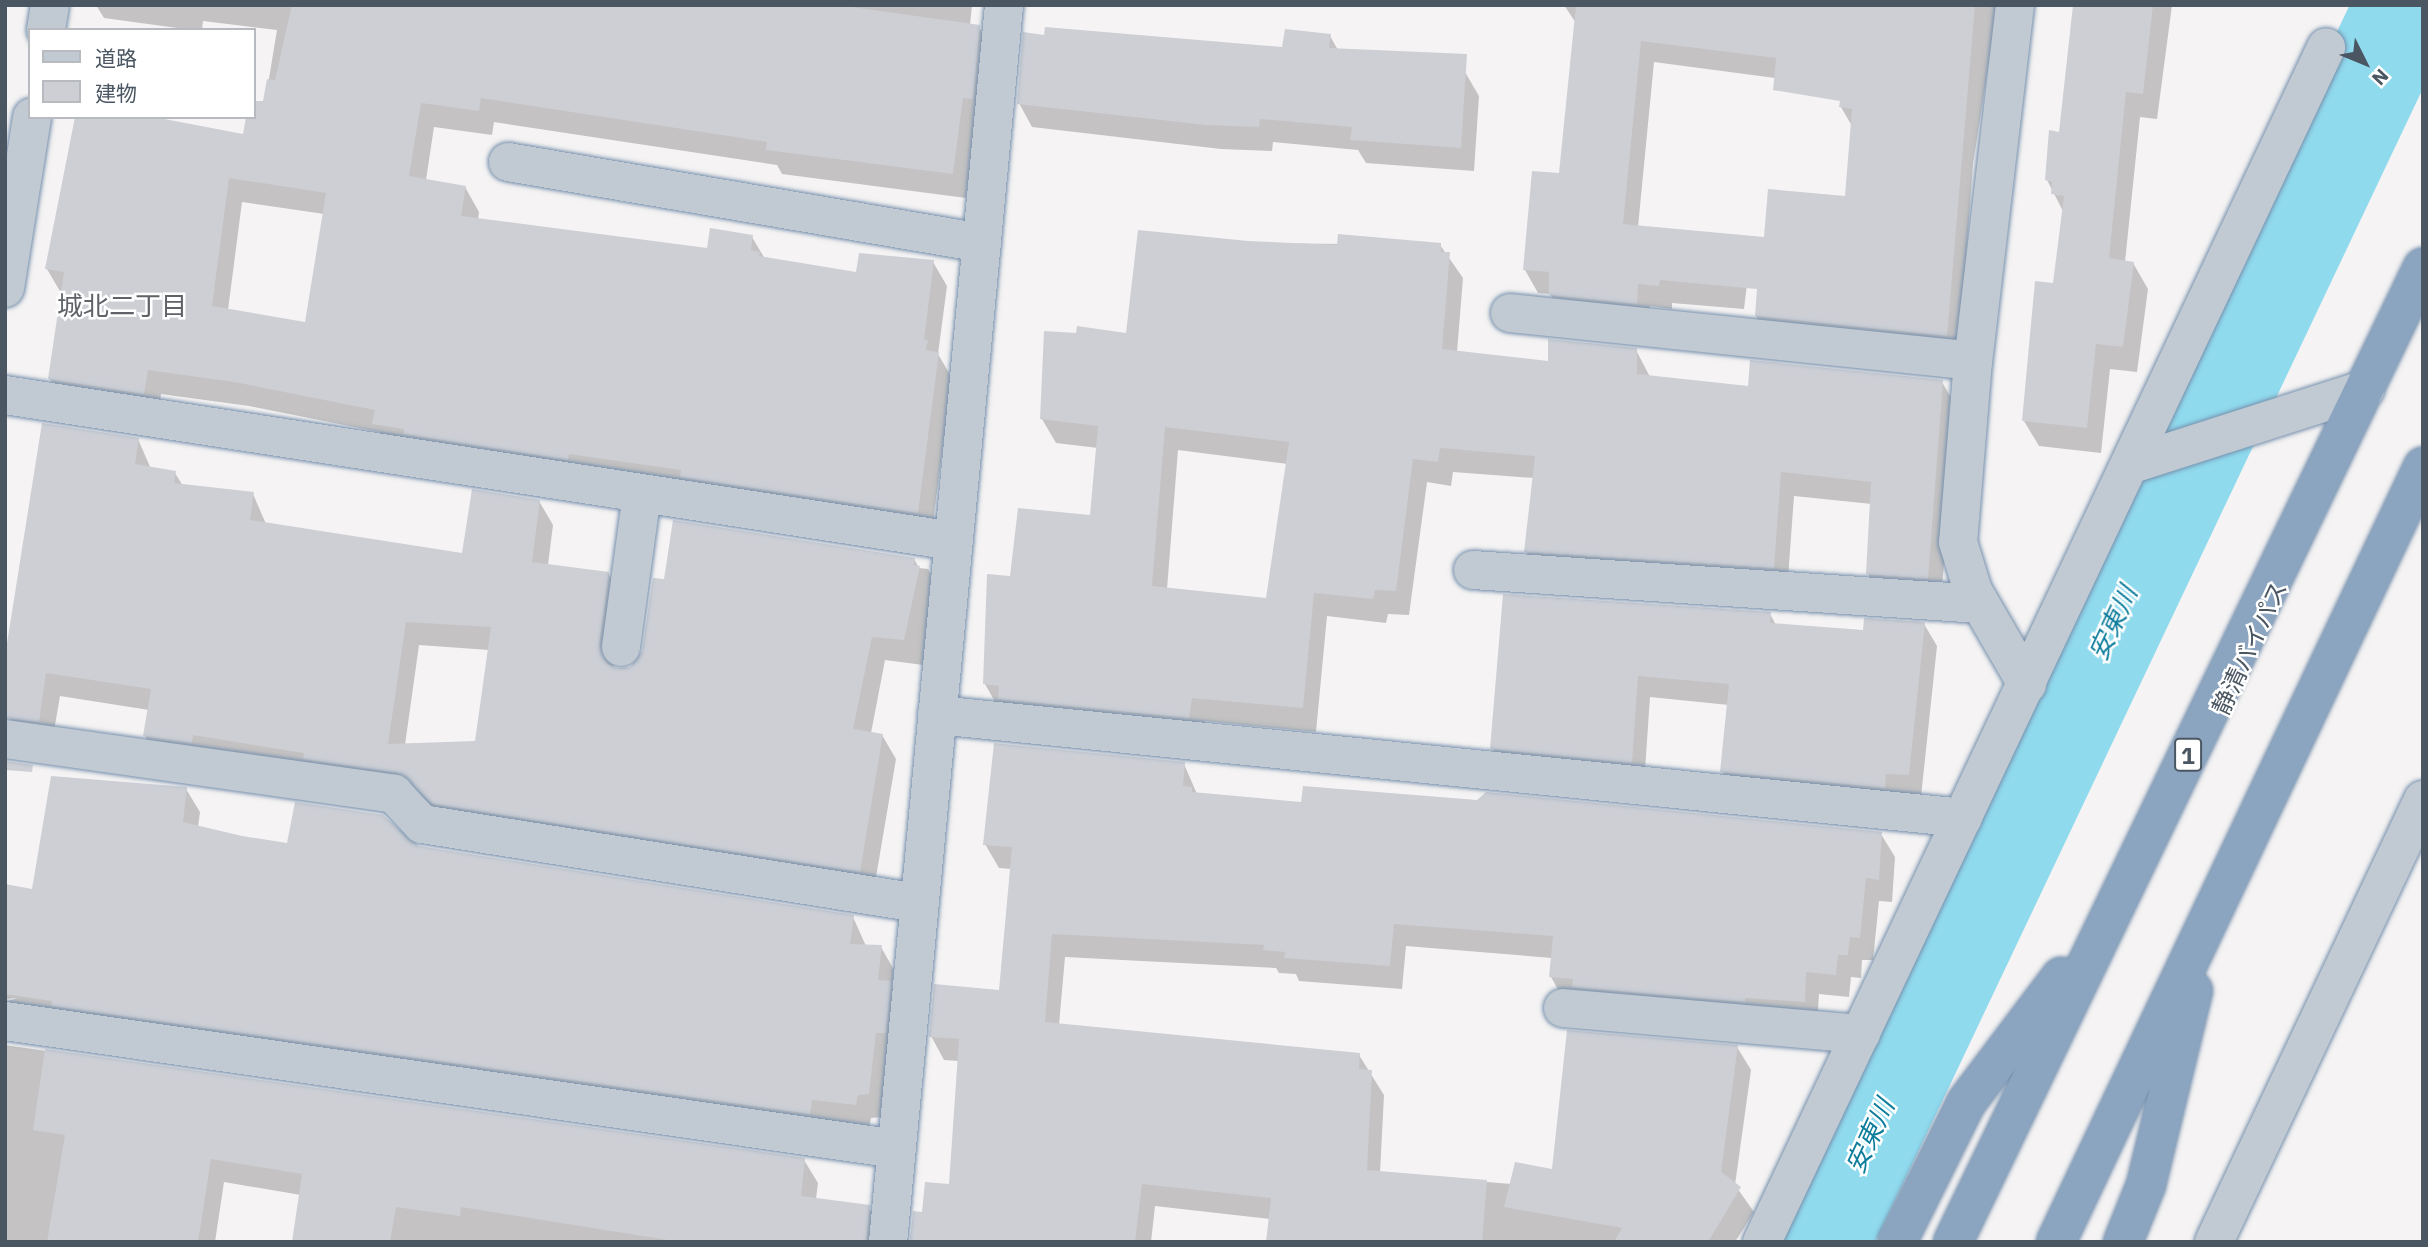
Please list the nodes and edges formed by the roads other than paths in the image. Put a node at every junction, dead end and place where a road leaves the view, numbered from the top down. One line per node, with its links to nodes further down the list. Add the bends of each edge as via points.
1 (50, 5): 4 (street)
2 (1004, 5): 8 (street)
3 (2015, 5): 13 (street)
4 (46, 28)
5 (2326, 48): 16 (street)
6 (32, 119): 11 (street)
7 (508, 162): 8 (street)
8 (982, 243): 20 (street)
9 (2423, 267): 14 (highway, 1)
10 (2423, 281): 41 (highway, 静清バイパス / 1)
11 (5, 288)
12 (1510, 313): 13 (street)
13 (1973, 361): 22 (street, via 1958,542)
14 (2365, 389): 16 (street); 31 (highway, 1)
15 (5, 395): 19 (street)
16 (2132, 464): 24 (street)
17 (2423, 467): 42 (highway)
18 (2423, 486): 32 (highway)
19 (642, 493): 20 (street); 23 (street)
20 (954, 541): 25 (street)
21 (1473, 570): 22 (street)
22 (1980, 604): 24 (street)
23 (621, 647)
24 (2027, 684): 28 (street)
25 (937, 715): 28 (street); 30 (street)
26 (5, 739): 30 (street, via 394,794 422,824)
27 (2423, 800): 29 (street)
28 (1963, 818): 35 (street)
29 (2407, 872): 45 (street)
30 (918, 904): 36 (street)
31 (2114, 908): 39 (highway, 1, via 1966,1103); 40 (highway, 1)
32 (2198, 969): 43 (highway); 44 (highway, via 2146,1185)
33 (1563, 1008): 35 (street)
34 (5, 1021): 36 (street)
35 (1861, 1034): 38 (street)
36 (897, 1149): 37 (street)
37 (888, 1242)
38 (1762, 1242)
39 (1897, 1242)
40 (1953, 1242)
41 (1969, 1242)
42 (2056, 1242)
43 (2068, 1242)
44 (2123, 1242)
45 (2214, 1242)

